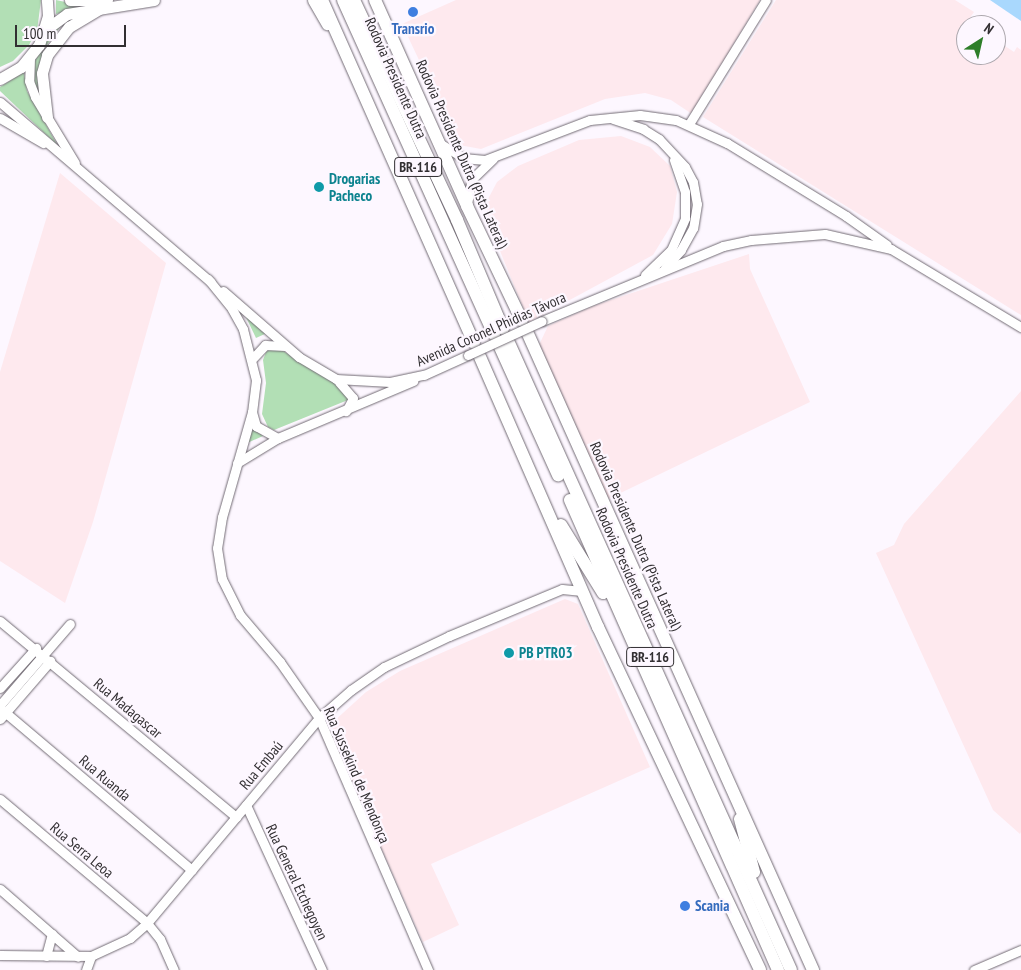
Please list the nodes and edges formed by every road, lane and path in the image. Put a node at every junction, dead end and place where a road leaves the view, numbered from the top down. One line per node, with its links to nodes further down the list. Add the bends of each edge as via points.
1 (48, 0): 11 (main road)
2 (70, 0): 10 (main road)
3 (154, 0): 10 (main road)
4 (313, 0): 13 (main road)
5 (322, 0): 13 (highway, BR-116)
6 (343, 0): 26 (highway, Rodovia Presidente Dutra / BR-116, via 499,332)
7 (354, 0): 26 (highway, Rodovia Presidente Dutra / BR-116)
8 (375, 0): 20 (highway, Rodovia Presidente Dutra (Pista Lateral) / BR-116)
9 (766, 0): 19 (street)
10 (104, 4): 11 (main road, via 67,14); 16 (main road, via 59,36 46,55 42,73)
11 (45, 30): 12 (main road)
12 (30, 58): 14 (main road); 16 (street, Avenida Coronel Phidias Távora, via 29,81)
13 (351, 64): 33 (highway, BR-116)
14 (0, 78)
15 (0, 102): 22 (street, Avenida Coronel Phidias Távora)
16 (47, 117): 24 (street, Avenida Coronel Phidias Távora)
17 (605, 117): 19 (street, Avenida Coronel Phidias Távora, via 648,115); 21 (street, via 643,129); 23 (street, Avenida Coronel Phidias Távora, via 577,124)
18 (0, 118): 22 (street)
19 (690, 124): 27 (street, Avenida Coronel Phidias Távora, via 802,189)
20 (439, 142): 23 (street, Avenida Coronel Phidias Távora, via 463,158); 25 (highway, Rodovia Presidente Dutra (Pista Lateral) / BR-116)
21 (667, 148): 28 (street, via 691,177 696,212 691,234 681,250); 30 (street, via 684,184 685,218 667,254)
22 (57, 152): 24 (street, Avenida Coronel Phidias Távora)
23 (495, 158): 25 (street, Avenida Coronel Phidias Távora, via 472,180)
24 (76, 166): 29 (street, Avenida Coronel Phidias Távora)
25 (467, 206): 26 (highway, Rodovia Presidente Dutra (Pista Lateral) / BR-116, via 520,322)
26 (457, 220)
27 (891, 248): 28 (street, Avenida Coronel Phidias Távora, via 825,234 751,240 714,249); 31 (street, Avenida Coronel Phidias Távora)
28 (656, 274): 30 (street, Avenida Coronel Phidias Távora)
29 (208, 279): 34 (street, Avenida Coronel Phidias Távora); 36 (street, Rua Sussekind de Mendonça, via 232,309)
30 (632, 283): 37 (street, Avenida Coronel Phidias Távora, bridge)
31 (1021, 327)
32 (527, 334): 55 (highway, Rodovia Presidente Dutra (Pista Lateral) / BR-116)
33 (474, 344)
34 (288, 347): 36 (street, via 265,345); 38 (street, Avenida Coronel Phidias Távora, via 312,367)
35 (480, 357): 43 (highway, BR-116)
36 (253, 358): 40 (street, Rua Sussekind de Mendonça, via 256,380)
37 (424, 375): 38 (street, Avenida Coronel Phidias Távora, via 377,383); 39 (street)
38 (336, 380): 39 (street, via 352,393 352,403)
39 (346, 411): 41 (street)
40 (252, 412): 41 (street, via 256,426); 42 (street, Rua Sussekind de Mendonça)
41 (278, 438): 42 (street)
42 (237, 463): 54 (street, Rua Sussekind de Mendonça, via 217,548 222,579 240,615 280,662)
43 (538, 489): 44 (highway, BR-116); 49 (highway)
44 (571, 566): 45 (street); 46 (highway, BR-116)
45 (562, 589): 46 (street, Rua Embaú); 54 (street, Rua Embaú, via 390,664 364,680)
46 (582, 591): 73 (highway, BR-116)
47 (0, 621): 50 (street, Rua Madagascar)
48 (70, 624): 51 (street)
49 (624, 628): 61 (highway, Rodovia Presidente Dutra / BR-116, via 505,345); 74 (highway, Rodovia Presidente Dutra / BR-116)
50 (36, 648): 51 (street, Rua Madagascar); 52 (street)
51 (47, 658): 53 (street); 58 (street, Rua Madagascar)
52 (0, 688)
53 (1, 711): 59 (street, Rua Ruanda)
54 (319, 718): 57 (street, Rua Embaú); 72 (street, Rua Sussekind de Mendonça)
55 (728, 777): 61 (highway); 76 (highway, Rodovia Presidente Dutra (Pista Lateral) / BR-116)
56 (0, 798): 62 (street, Rua Serra Leoa)
57 (246, 805): 58 (street, Rua Embaú); 71 (street, Rua General Etchegoyen)
58 (236, 817): 59 (street, Rua Embaú)
59 (192, 870): 62 (street, Rua Embaú)
60 (0, 889): 63 (street)
61 (765, 911): 75 (highway, Rodovia Presidente Dutra / BR-116)
62 (147, 923): 68 (street, Rua Embaú, via 122,942); 70 (street, Rua Serra Leoa, via 160,940)
63 (52, 934): 66 (street); 67 (street)
64 (1021, 950): 77 (street)
65 (0, 955): 66 (street, Rua Embaú)
66 (46, 956): 67 (street, Rua Embaú)
67 (78, 956): 68 (street, Rua Embaú)
68 (91, 956): 69 (street)
69 (86, 970)
70 (174, 970)
71 (322, 970)
72 (428, 970)
73 (760, 970)
74 (778, 970)
75 (791, 970)
76 (813, 970)
77 (974, 970)

